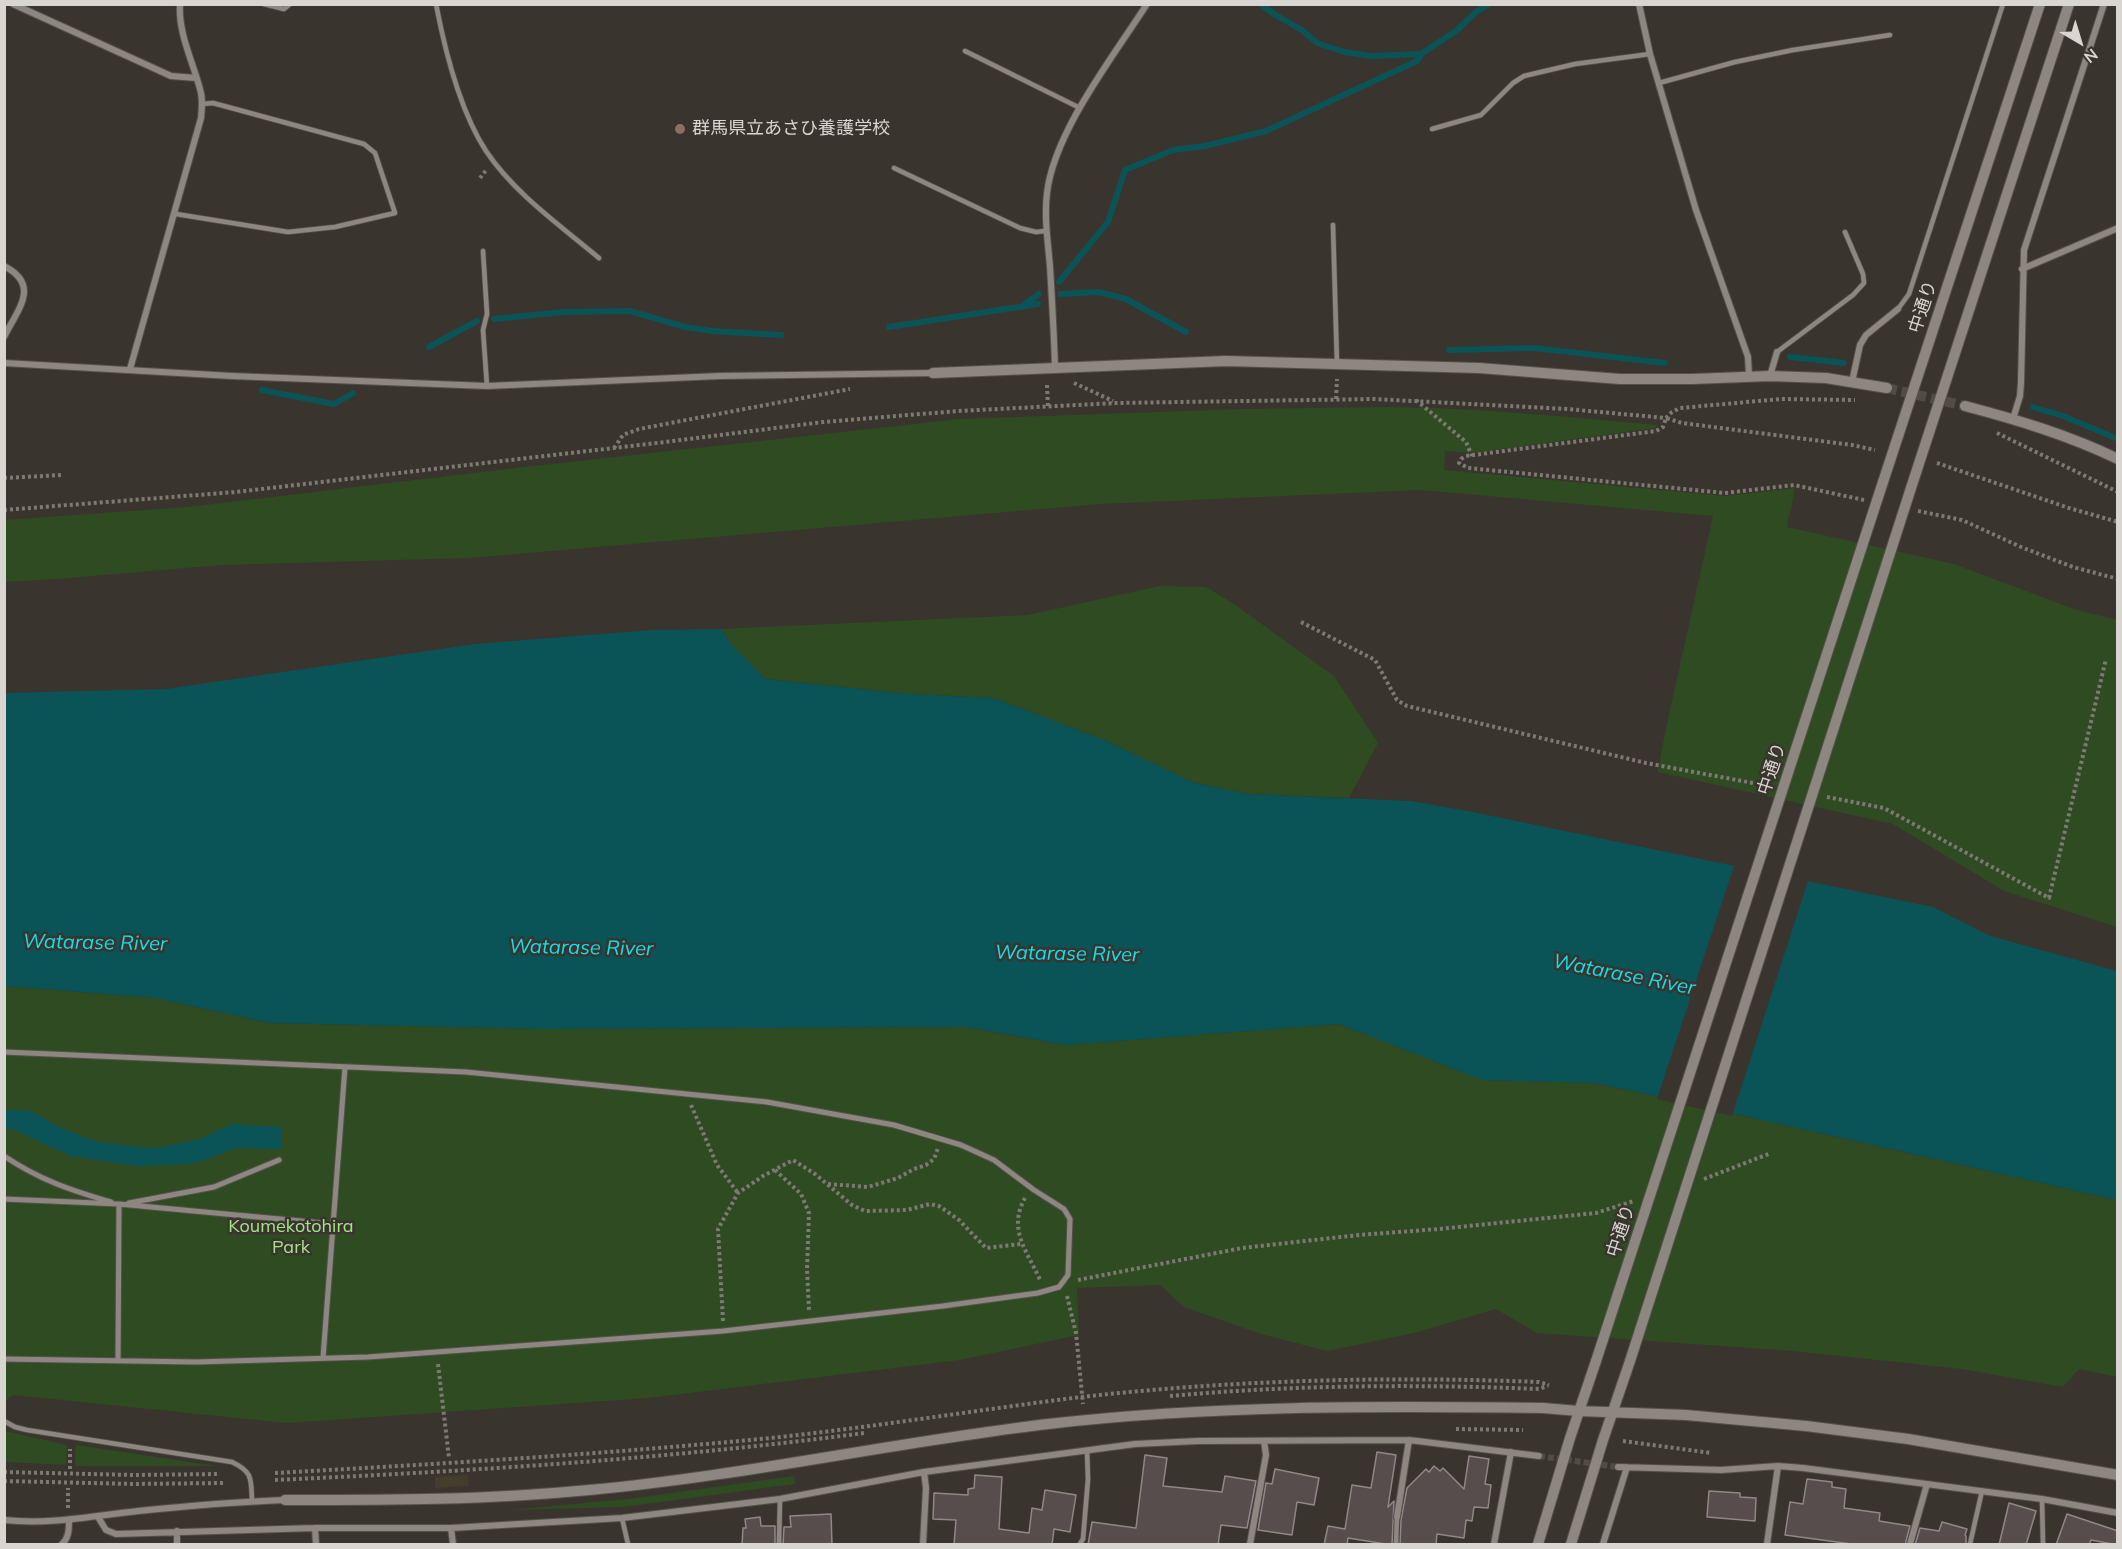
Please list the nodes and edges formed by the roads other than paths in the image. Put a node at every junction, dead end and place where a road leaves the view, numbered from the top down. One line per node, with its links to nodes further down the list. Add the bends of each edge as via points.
1 (13, 4): 15 (street, via 171,76)
2 (180, 4): 15 (street, via 179,14)
3 (264, 4): 4 (lane, via 284,9)
4 (290, 4)
5 (436, 4): 27 (lane, via 456,82 486,151 527,198)
6 (1147, 4): 18 (street)
7 (1639, 4): 14 (street)
8 (2003, 4): 30 (lane, via 1909,294)
9 (2040, 4): 56 (street, 中通り, bridge)
10 (2069, 4): 57 (street, bridge)
11 (2104, 4): 29 (street, via 2024,250)
12 (1890, 35): 16 (lane, via 1735,62)
13 (965, 51): 18 (lane)
14 (1650, 54): 16 (street); 19 (lane, via 1575,64 1524,76 1481,115)
15 (196, 78): 17 (street)
16 (1659, 83): 38 (street, via 1696,210 1745,349)
17 (202, 104): 21 (street); 21 (lane, via 213,103 364,144 375,153 395,213 335,227 288,231)
18 (1080, 108): 24 (street, via 1052,168)
19 (1432, 129)
20 (894, 168): 24 (lane, via 1020,228)
21 (176, 214): 35 (street)
22 (1333, 225): 36 (lane)
23 (2118, 228): 29 (street)
24 (1046, 231): 34 (street)
25 (1845, 232): 32 (lane, via 1864,283)
26 (483, 251): 41 (lane)
27 (599, 258)
28 (4, 266): 31 (street, via 23,280 25,291)
29 (2022, 269): 44 (street, via 2021,383)
30 (1898, 309): 40 (street, via 1866,335)
31 (4, 337)
32 (1777, 352): 39 (street)
33 (4, 363): 35 (street)
34 (1055, 367): 36 (street, via 1226,361); 37 (street)
35 (130, 369): 41 (street)
36 (1337, 370): 38 (street, via 1479,368 1620,379)
37 (933, 373): 41 (street, via 720,376)
38 (1749, 376): 39 (street)
39 (1770, 376): 40 (street)
40 (1852, 382): 42 (street)
41 (487, 386)
42 (1887, 388)
43 (1965, 406): 44 (street)
44 (2013, 419): 45 (street, via 2085,443)
45 (2118, 459)
46 (4, 1052): 47 (street)
47 (345, 1066): 52 (street); 53 (street, via 466,1072 687,1093 767,1102 894,1125 961,1145 994,1160 1064,1209 1070,1219 1068,1275 1059,1287 1038,1293 810,1322)
48 (4, 1156): 51 (street, via 54,1184)
49 (279, 1160): 51 (street, via 214,1187)
50 (4, 1199): 51 (street)
51 (119, 1204): 52 (street); 55 (street)
52 (333, 1224): 53 (street)
53 (323, 1358): 55 (street)
54 (4, 1359): 55 (street)
55 (118, 1361)
56 (1580, 1412): 57 (street); 73 (street, via 1543,1408 1353,1406 1107,1418 592,1490 432,1499); 95 (street, 中通り)
57 (1612, 1412): 68 (street, via 1686,1415 1908,1439); 96 (street)
58 (4, 1421): 74 (lane, via 27,1430 232,1462 243,1467 251,1478)
59 (1409, 1440): 60 (street); 62 (street); 77 (street)
60 (1264, 1441): 61 (street, via 1135,1444); 92 (street, via 1266,1455)
61 (1087, 1450): 67 (street); 91 (lane, via 1088,1479)
62 (1511, 1452): 63 (street); 94 (street)
63 (1539, 1456)
64 (1778, 1466): 66 (street, via 1721,1470); 69 (street); 98 (street)
65 (1618, 1467): 66 (street)
66 (1627, 1467): 97 (street)
67 (924, 1472): 71 (street); 90 (street)
68 (2118, 1475)
69 (1927, 1484): 70 (street); 99 (street)
70 (1982, 1491): 72 (street); 100 (lane)
71 (780, 1499): 78 (street); 89 (lane)
72 (2042, 1499): 75 (street); 101 (lane)
73 (285, 1500): 74 (street)
74 (252, 1501): 76 (street)
75 (2118, 1513)
76 (98, 1517): 80 (street); 83 (street, via 106,1530 116,1534)
77 (1396, 1517): 93 (lane)
78 (622, 1518): 82 (street); 88 (lane)
79 (4, 1520): 80 (street)
80 (69, 1520): 84 (street)
81 (315, 1528): 82 (street); 83 (street); 86 (street)
82 (451, 1528): 87 (street)
83 (177, 1531): 85 (street)
84 (65, 1543)
85 (177, 1545)
86 (316, 1545)
87 (453, 1545)
88 (628, 1545)
89 (779, 1545)
90 (923, 1545)
91 (1080, 1545)
92 (1250, 1545)
93 (1396, 1545)
94 (1494, 1545)
95 (1538, 1545)
96 (1571, 1545)
97 (1603, 1545)
98 (1767, 1545)
99 (1910, 1545)
100 (1970, 1545)
101 (2043, 1545)

